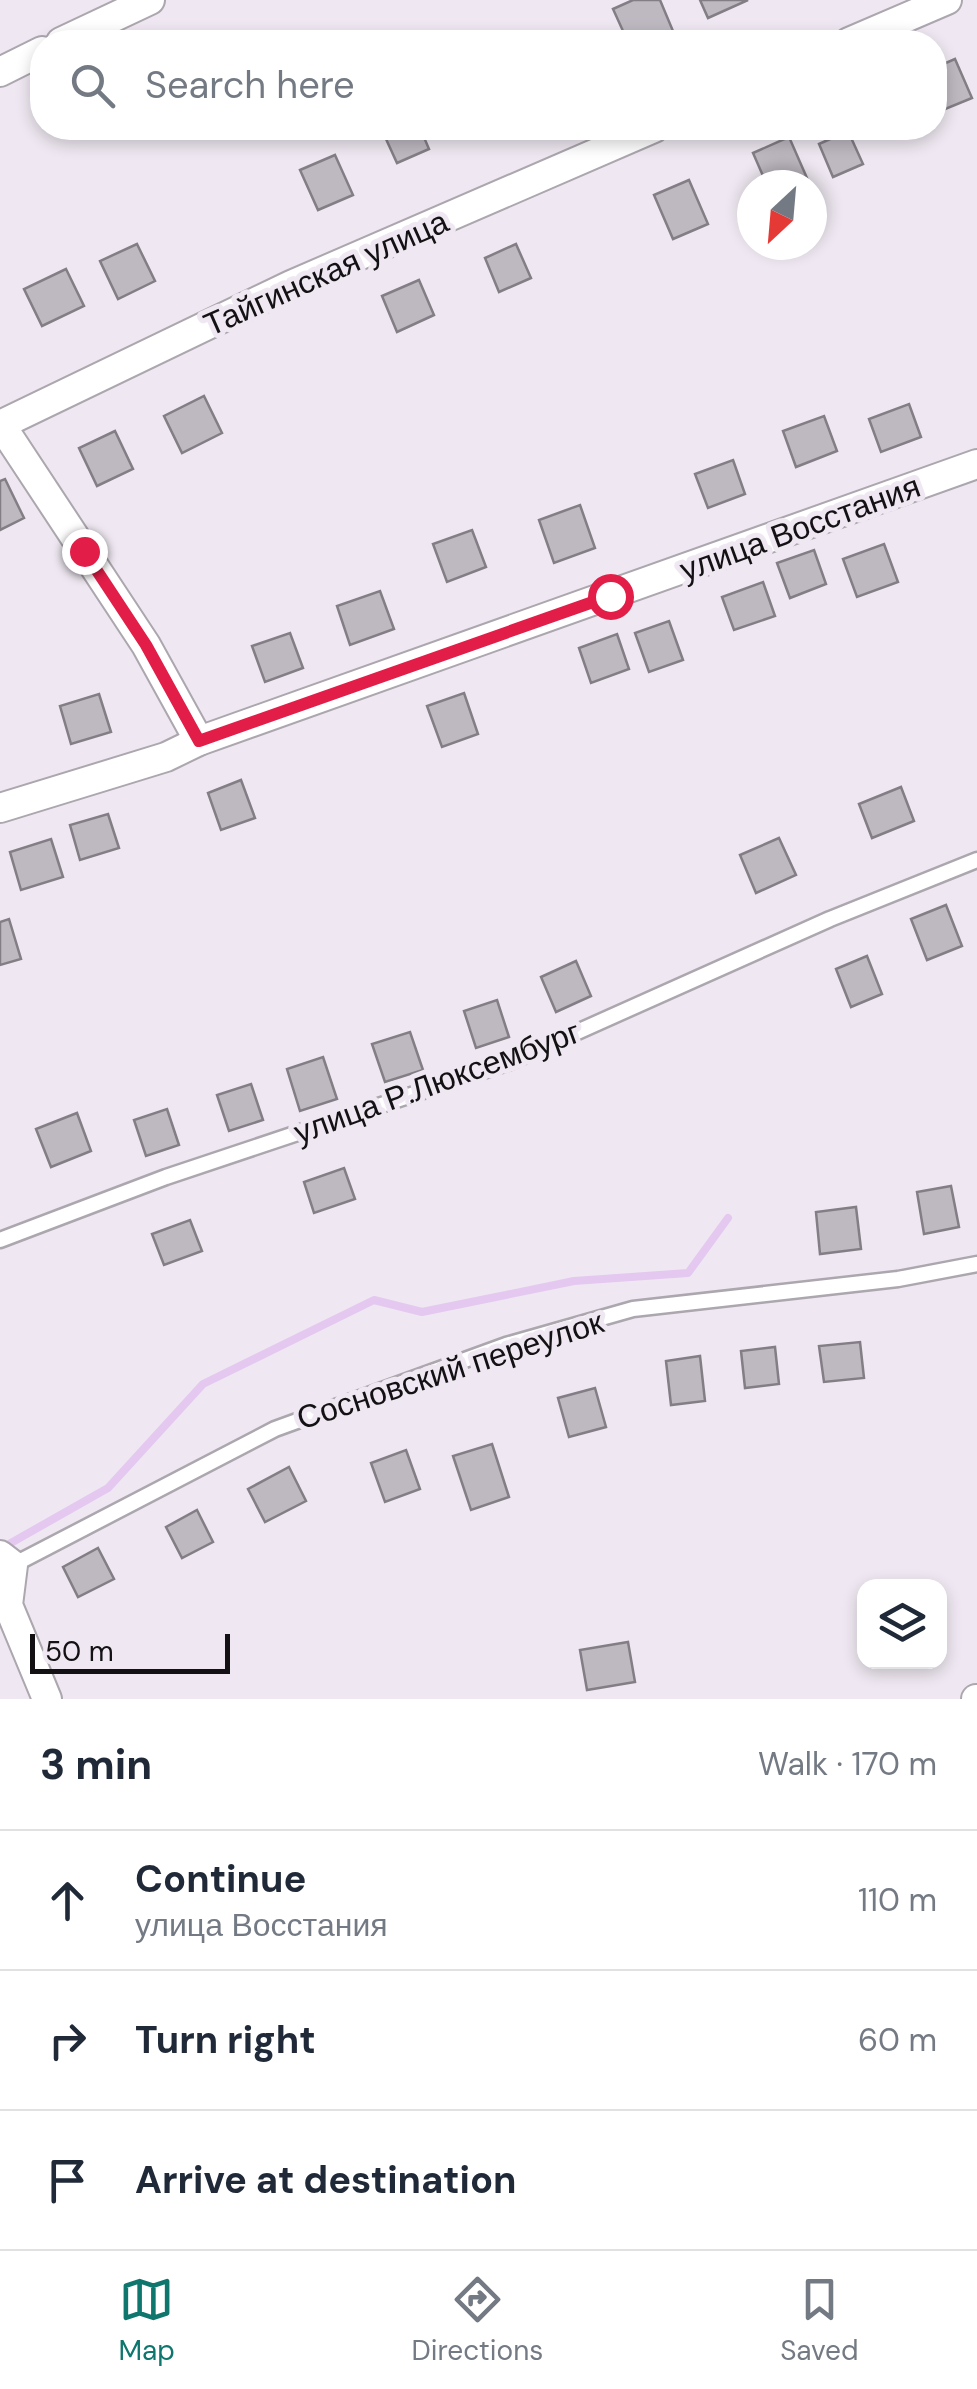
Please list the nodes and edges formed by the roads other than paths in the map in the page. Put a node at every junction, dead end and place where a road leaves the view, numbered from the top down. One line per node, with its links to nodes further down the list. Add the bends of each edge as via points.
1 (150, 0): 3 (street)
2 (947, 0): 4 (street)
3 (86, 30)
4 (877, 30)
5 (30, 57): 6 (street)
6 (0, 72)
7 (627, 140): 8 (street, Тайгинская улица, via 292,286)
8 (0, 425): 10 (street, via 146,645)
9 (977, 464): 10 (street, улица Восстания)
10 (199, 741): 11 (street, улица Восстания, via 166,758)
11 (0, 808)
12 (977, 860): 13 (lane, улица Р.Люксембург, via 510,1062)
13 (0, 1240)
14 (977, 1264): 15 (lane, Сосновский переулок, via 633,1310 506,1345 275,1428)
15 (7, 1560): 16 (street, via 8,1605)
16 (47, 1699)

